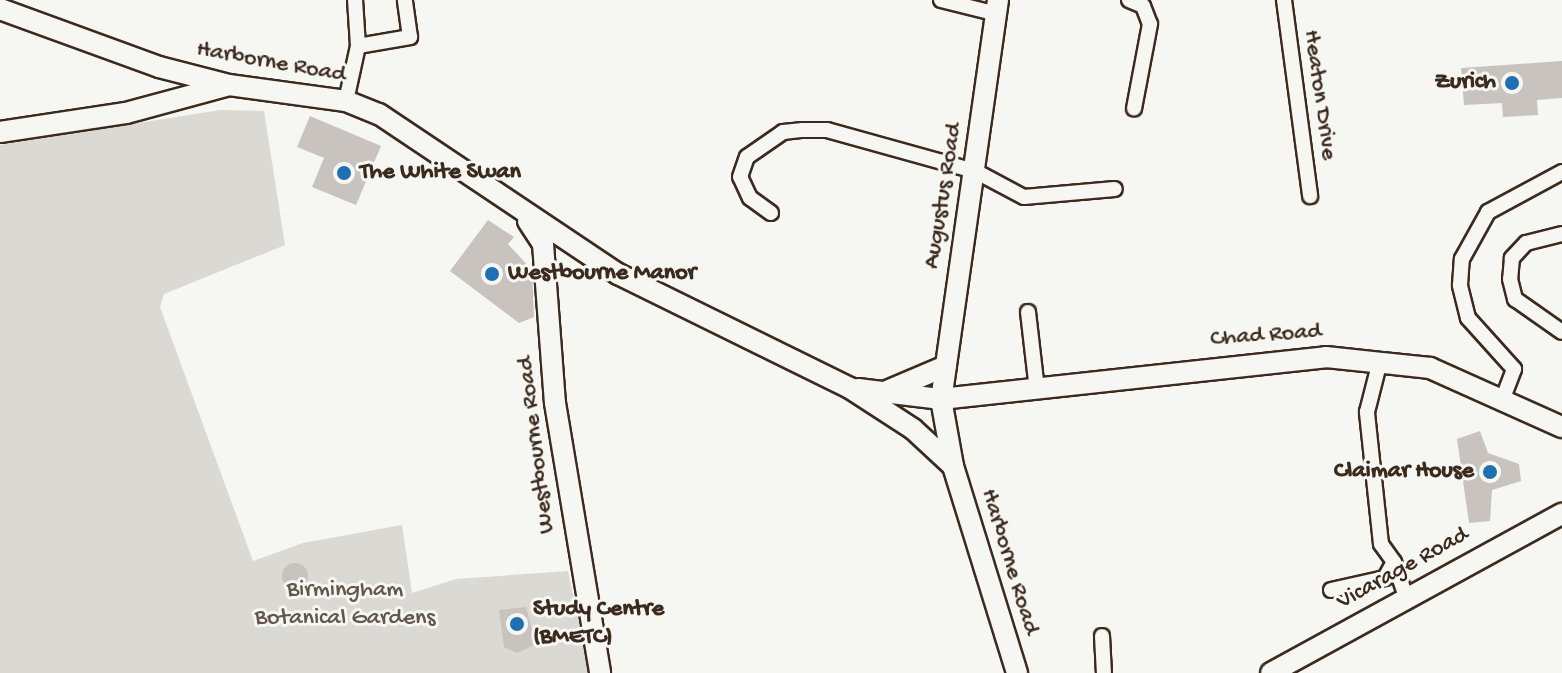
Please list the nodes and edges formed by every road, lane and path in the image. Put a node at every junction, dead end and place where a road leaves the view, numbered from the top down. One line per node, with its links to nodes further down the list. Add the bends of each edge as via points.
1 (355, 0): 8 (street)
2 (405, 0): 8 (street, via 410,37)
3 (941, 0): 6 (street)
4 (1129, 0): 11 (street, via 1143,6 1150,24)
5 (1284, 0): 16 (street, Heaton Drive)
6 (998, 7): 13 (main road, Augustus Road)
7 (0, 9): 9 (main road, Harborne Road, via 159,67)
8 (358, 46): 10 (street)
9 (229, 85): 10 (main road, Harborne Road); 12 (main road, via 126,113)
10 (346, 101): 19 (main road, Harborne Road, via 414,134)
11 (1134, 109)
12 (0, 132)
13 (975, 171): 15 (street, via 1024,197); 17 (street, via 827,130 783,132 747,157 740,177 750,198); 23 (main road, Augustus Road)
14 (1562, 172): 27 (street, via 1488,212 1462,259 1460,285 1468,318 1514,369)
15 (1115, 189)
16 (1310, 196)
17 (771, 213)
18 (1562, 234): 21 (street, via 1526,243 1512,258 1510,279 1515,299)
19 (552, 241): 24 (main road, Harborne Road); 35 (main road, Westbourne Road, via 553,392)
20 (1028, 312): 25 (street)
21 (1562, 332)
22 (1380, 361): 25 (main road, Chad Road, via 1248,361); 27 (main road, Chad Road, via 1430,368); 31 (street, via 1367,412 1381,544)
23 (943, 382): 25 (main road, Chad Road, via 962,397); 26 (main road, Harborne Road); 26 (main road); 29 (main road, Harborne Road)
24 (850, 388): 26 (main road, Harborne Road); 29 (main road, Harborne Road, via 913,429)
25 (1037, 390)
26 (880, 393)
27 (1503, 398): 28 (main road, Chad Road)
28 (1562, 427)
29 (953, 466): 36 (main road, Harborne Road)
30 (1562, 514): 33 (main road, Vicarage Road)
31 (1394, 562): 32 (street, via 1385,578); 33 (street)
32 (1331, 590)
33 (1406, 597): 38 (main road, Vicarage Road)
34 (1102, 636): 37 (street)
35 (600, 673)
36 (1017, 673)
37 (1104, 673)
38 (1271, 673)

